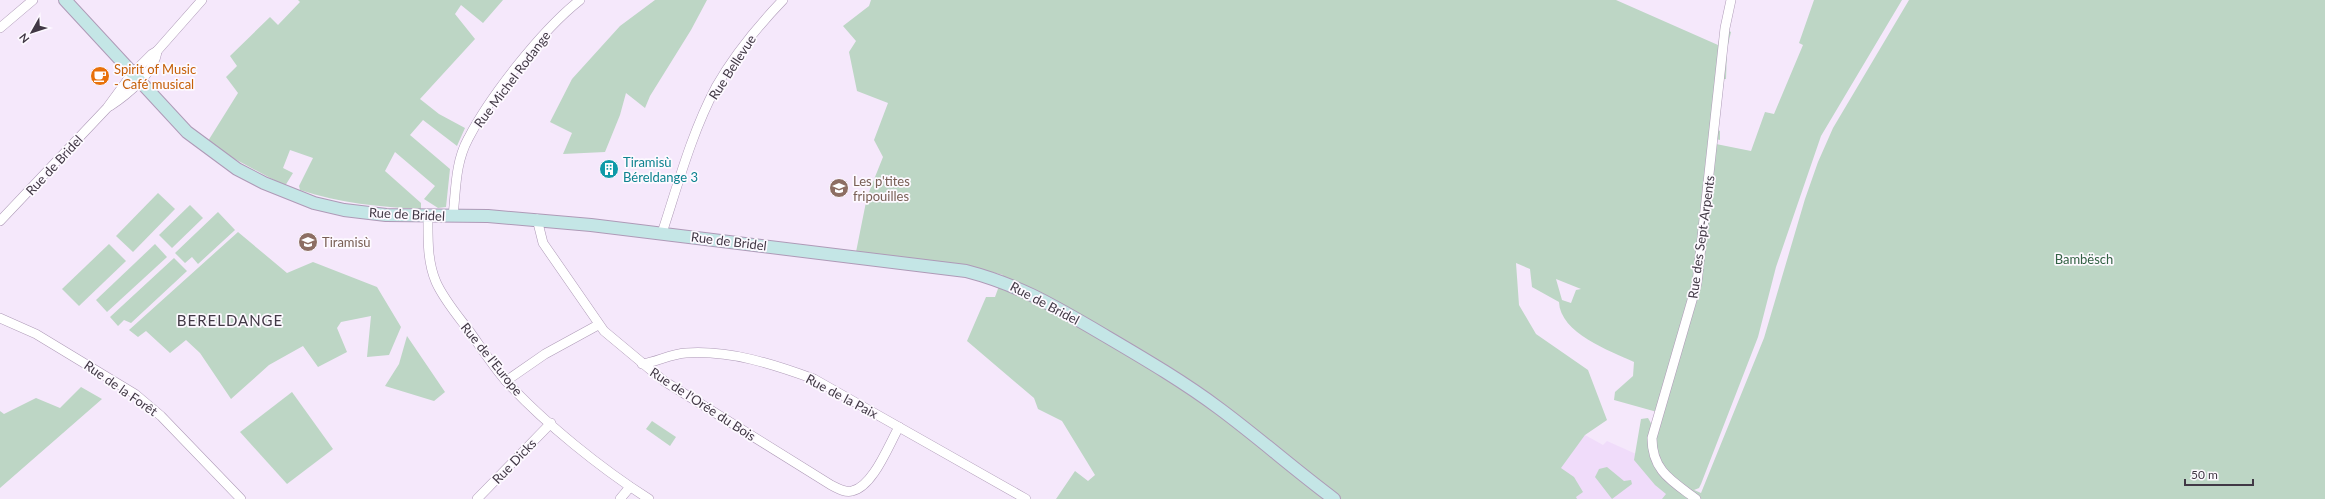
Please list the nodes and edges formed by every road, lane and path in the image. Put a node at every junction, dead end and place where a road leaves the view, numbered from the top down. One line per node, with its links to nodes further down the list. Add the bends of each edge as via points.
1 (33, 0): 7 (street)
2 (66, 0): 8 (main road)
3 (202, 0): 8 (street, via 157,52 157,58)
4 (580, 0): 10 (street, Rue Michel Rodange, via 548,30 520,63 467,139 455,180)
5 (783, 0): 13 (street, Rue Bellevue, via 745,43 716,87 700,122)
6 (1731, 0): 28 (street, Rue des Sept-Arpents, via 1725,28 1697,283 1652,438 1652,450 1658,467)
7 (0, 28)
8 (136, 78): 9 (main road, Rue de Bridel, via 187,132 205,147 237,169 264,183 314,203 344,210); 12 (street, Rue de Bridel, via 126,96 107,108)
9 (428, 216): 10 (main road, Rue de Bridel); 17 (street, Rue de l'Europe, via 428,248 436,281 445,300)
10 (453, 216): 11 (main road, Rue de Bridel)
11 (537, 219): 13 (main road, Rue de Bridel); 15 (street, Rue de l'Orée du Bois, via 543,243)
12 (0, 221)
13 (662, 233): 27 (main road, Rue de Bridel, via 966,271 1009,283 1034,294 1167,371)
14 (0, 318): 22 (street, Rue de la Forêt, via 36,334 135,394 161,416)
15 (598, 325): 16 (street, Rue de l'Orée du Bois); 17 (street, via 545,354)
16 (642, 364): 19 (street, Rue de la Paix, via 665,356 687,353 757,360 814,379); 21 (street, Rue de l'Orée du Bois, via 664,381 831,485)
17 (506, 381): 18 (street, Rue de l'Europe)
18 (551, 423): 20 (street, Rue de l'Europe); 23 (street, Rue Dicks)
19 (899, 427): 21 (street, Rue de l'Orée du Bois, via 870,479); 26 (street, Rue de la Paix)
20 (630, 487): 24 (street); 25 (street, Rue de l'Europe)
21 (853, 495)
22 (241, 499)
23 (477, 499)
24 (620, 499)
25 (649, 499)
26 (1026, 499)
27 (1334, 499)
28 (1696, 499)

